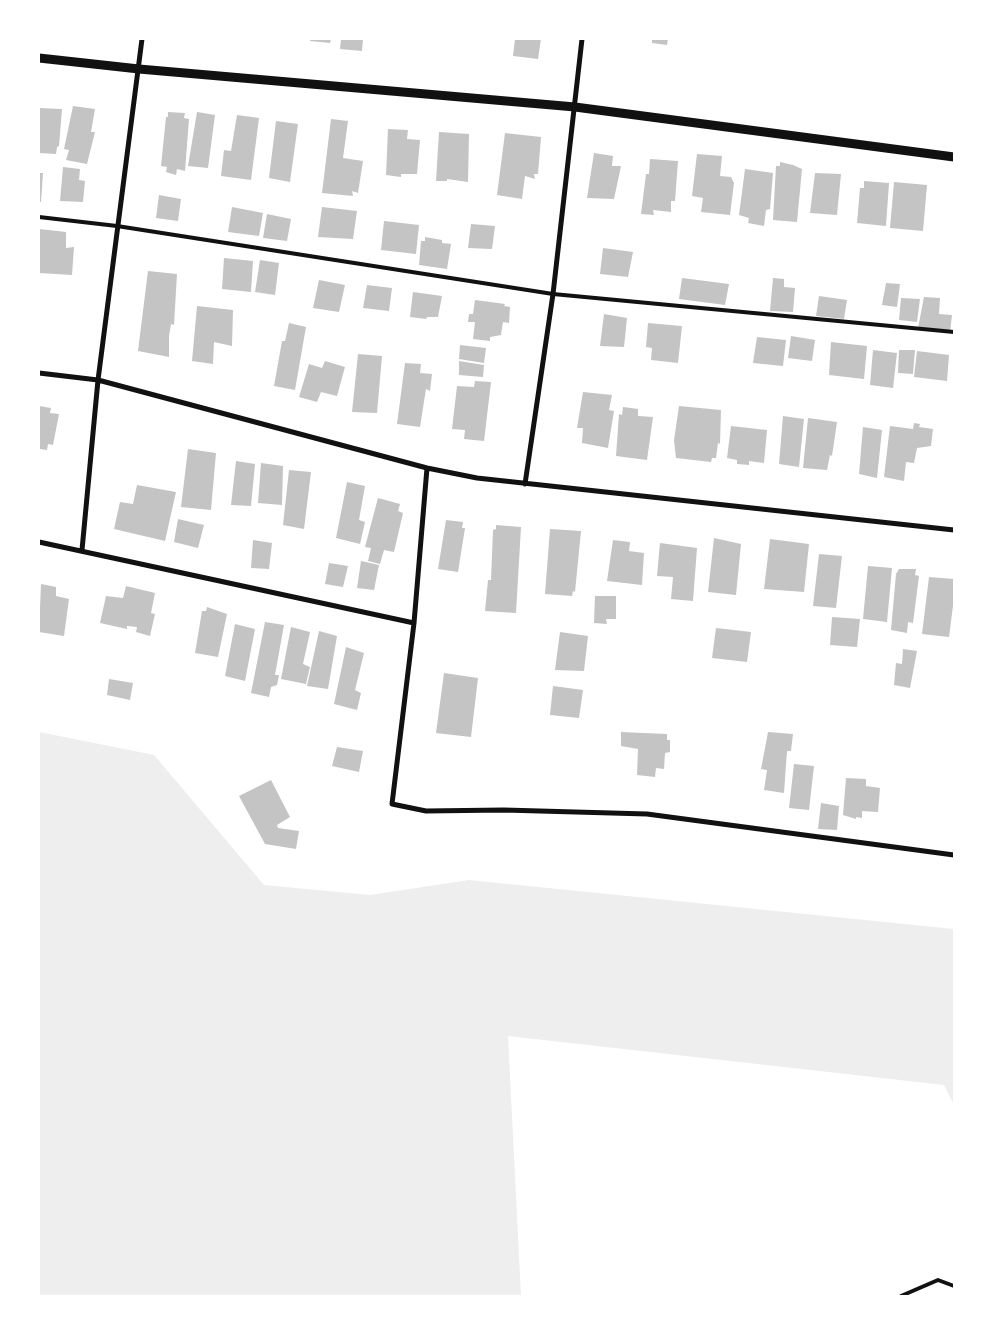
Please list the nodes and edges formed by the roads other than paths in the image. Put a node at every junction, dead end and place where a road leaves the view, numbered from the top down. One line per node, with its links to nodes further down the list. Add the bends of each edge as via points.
1 (142, 39): 4 (street)
2 (582, 39): 5 (street)
3 (39, 58): 4 (street)
4 (139, 69): 5 (street); 8 (street)
5 (575, 107): 6 (street); 9 (street)
6 (954, 157)
7 (39, 217): 8 (lane)
8 (117, 226): 9 (lane); 12 (street)
9 (553, 294): 10 (lane); 14 (street)
10 (954, 332)
11 (39, 373): 12 (street)
12 (98, 380): 13 (street); 17 (street)
13 (427, 468): 14 (street); 18 (street)
14 (525, 484): 15 (street)
15 (954, 530)
16 (39, 542): 17 (street)
17 (82, 550): 18 (street)
18 (414, 623): 19 (street, via 392,804 426,811 647,814)
19 (954, 855)
20 (954, 1286): 21 (lane, via 938,1280)
21 (901, 1296)

